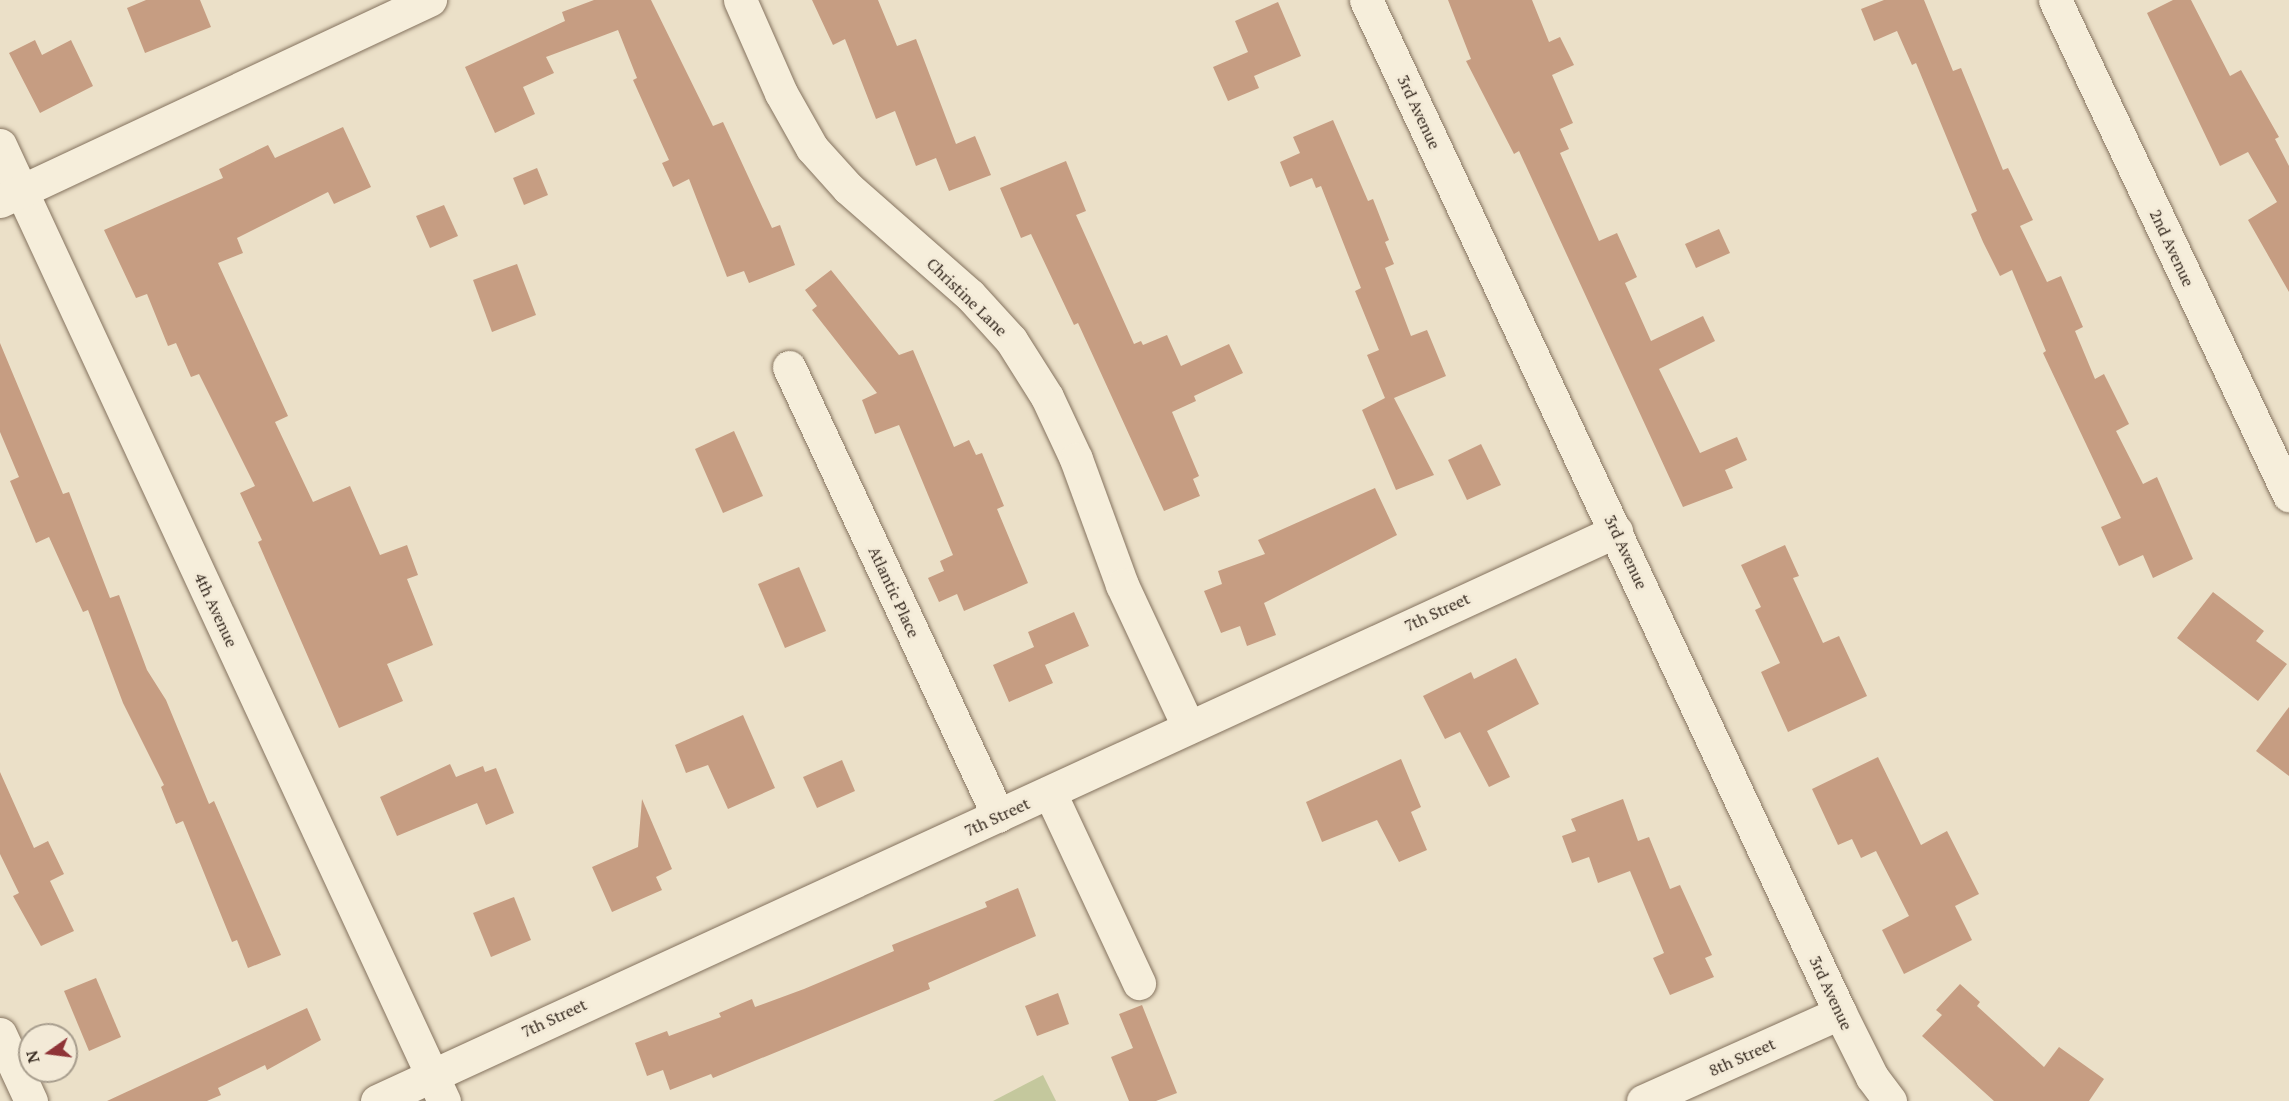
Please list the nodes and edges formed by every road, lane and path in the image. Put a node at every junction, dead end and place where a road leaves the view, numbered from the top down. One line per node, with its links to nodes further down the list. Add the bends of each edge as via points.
1 (430, 0): 6 (street)
2 (740, 0): 10 (street, Christine Lane, via 781,93 812,148 848,188 970,295 1011,340 1047,397 1076,459 1122,585)
3 (1366, 0): 9 (street, 3rd Avenue)
4 (2055, 0): 8 (street, 2nd Avenue)
5 (0, 145): 6 (street, 4th Avenue)
6 (11, 196): 16 (street, 4th Avenue)
7 (789, 367): 12 (street, Atlantic Place)
8 (2289, 495)
9 (1616, 531): 10 (street, 7th Street); 14 (street, 3rd Avenue)
10 (1188, 726): 11 (street, 7th Street)
11 (1050, 793): 12 (street, 7th Street); 13 (street)
12 (998, 816): 16 (street, 7th Street)
13 (1139, 983)
14 (1840, 1013): 19 (street, 8th Street); 20 (street, 3rd Avenue, via 1872,1077)
15 (0, 1034): 17 (street)
16 (438, 1088): 18 (street, 7th Street)
17 (31, 1101)
18 (377, 1101)
19 (1643, 1101)
20 (1890, 1101)

